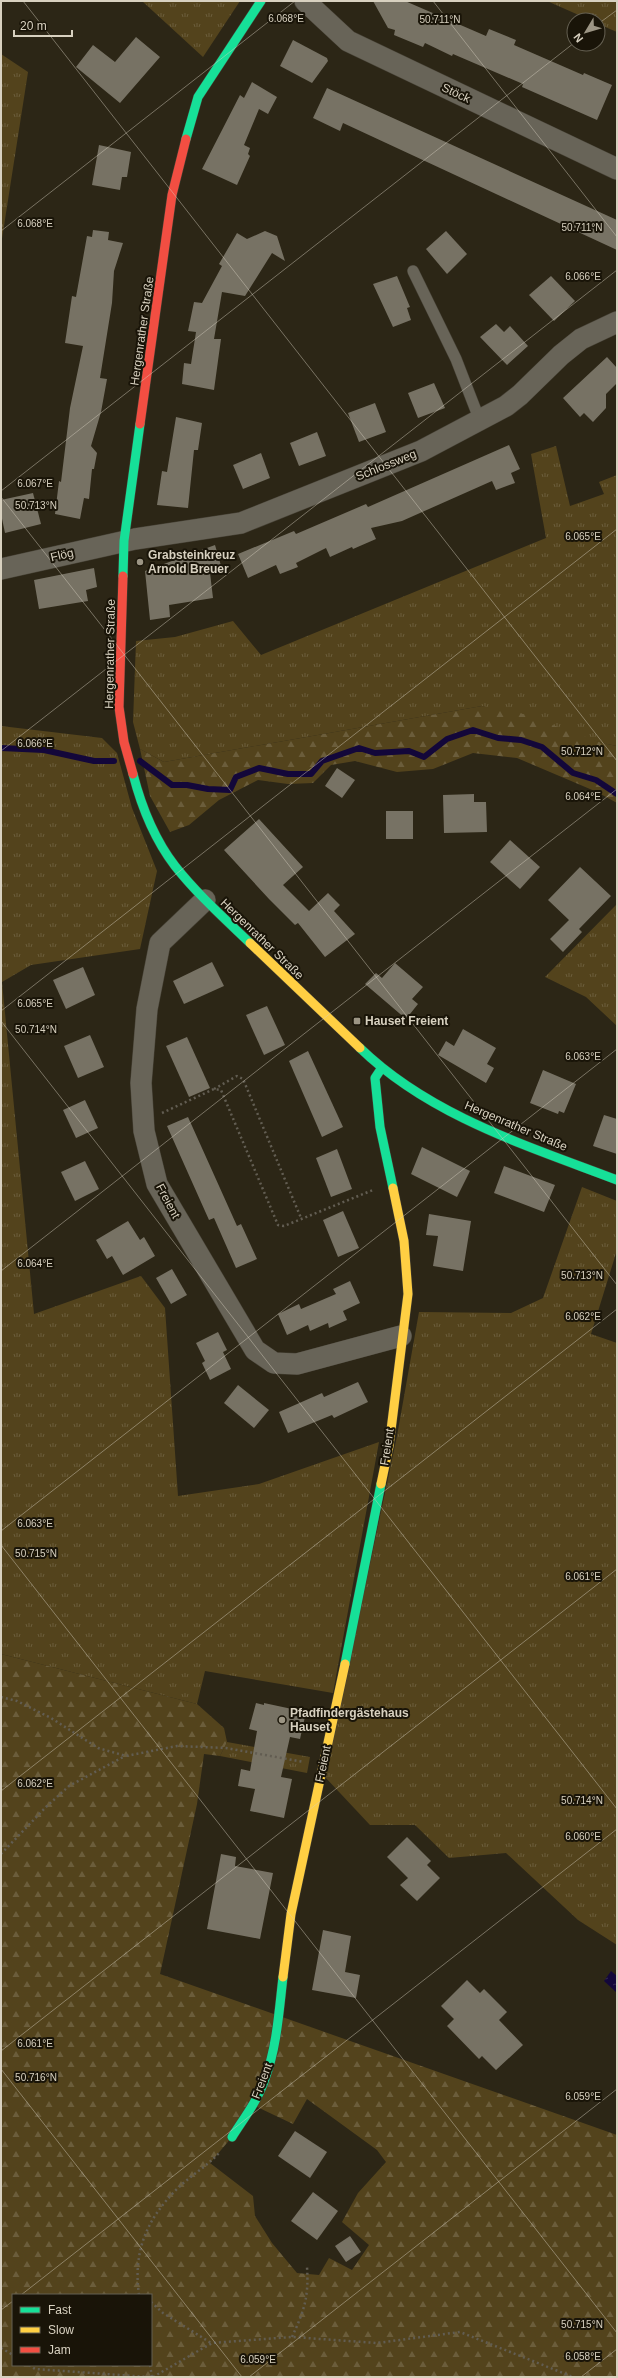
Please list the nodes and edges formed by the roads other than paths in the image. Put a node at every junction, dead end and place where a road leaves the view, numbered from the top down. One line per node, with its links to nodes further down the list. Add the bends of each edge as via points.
1 (261, 1): 7 (street, Hergenrather Straße, via 198,98 182,151 172,195)
2 (305, 1): 3 (street, Stöck, via 348,41)
3 (617, 169)
4 (413, 271): 6 (lane, via 456,359)
5 (617, 322): 6 (street, Schlossweg, via 581,339 561,354 520,395)
6 (480, 421): 7 (street, Schlossweg, via 421,451 241,523)
7 (124, 541): 8 (street, Flög); 9 (street, Hergenrather Straße, via 119,707 124,742 138,794 155,832 174,865)
8 (1, 569)
9 (205, 900): 10 (street, Hergenrather Straße); 12 (street, Freient, via 160,943 147,1009 140,1083 143,1122 157,1184 255,1350 274,1363 297,1364)
10 (381, 1069): 11 (street, Hergenrather Straße, via 398,1082 467,1121); 12 (street, Freient, via 376,1078 380,1128 404,1241 408,1294)
11 (617, 1180)
12 (401, 1336): 13 (street, Freient, via 389,1446 349,1647 291,1914 274,2051 265,2080)
13 (232, 2137)

